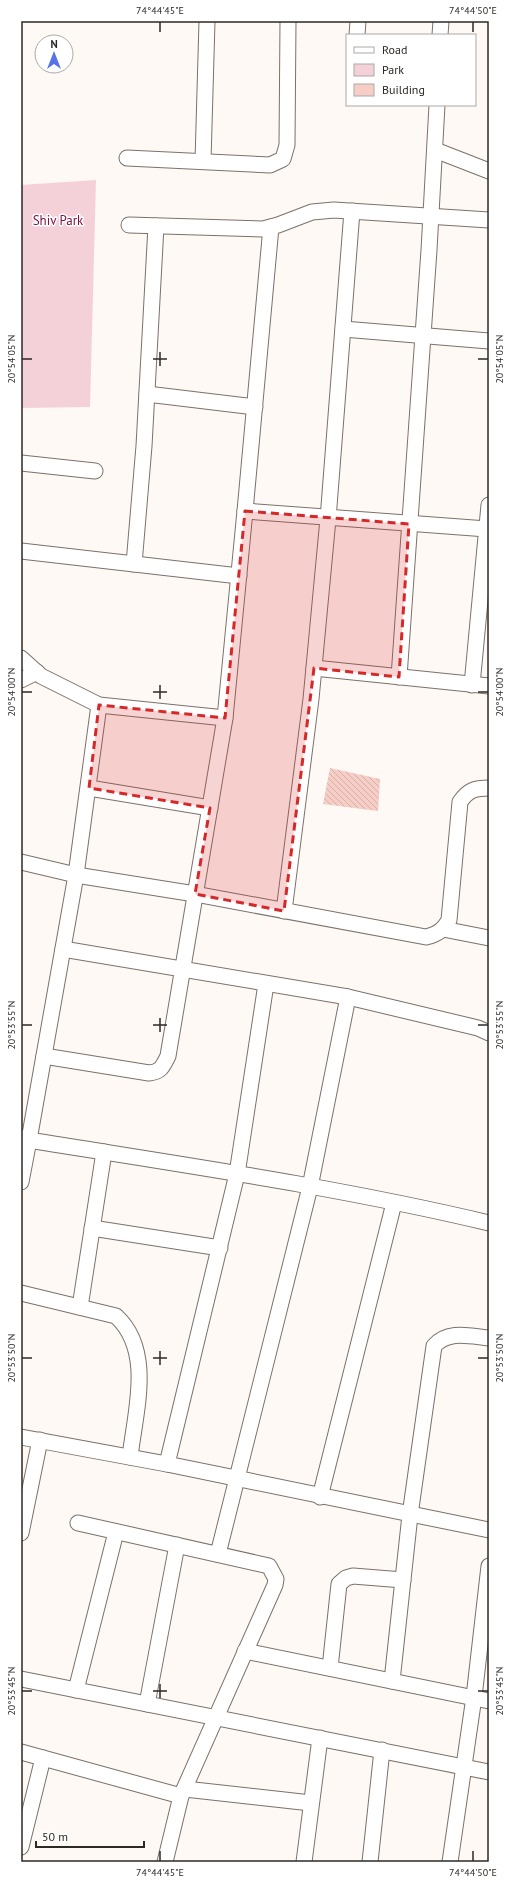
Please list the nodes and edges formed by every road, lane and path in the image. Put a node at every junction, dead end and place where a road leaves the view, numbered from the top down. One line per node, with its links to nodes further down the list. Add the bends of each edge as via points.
1 (207, 21): 10 (street)
2 (288, 21): 10 (street, via 287,145 283,159 270,165)
3 (358, 21): 5 (street)
4 (441, 21): 6 (street)
5 (357, 34)
6 (440, 34)
7 (437, 106): 8 (street)
8 (435, 150): 11 (street); 13 (street)
9 (127, 158): 10 (street)
10 (203, 162)
11 (489, 171)
12 (352, 211): 13 (street); 17 (street, via 312,212); 18 (street)
13 (431, 215): 14 (street); 19 (street)
14 (489, 220)
15 (128, 225): 16 (street)
16 (156, 226): 17 (street, via 263,229); 21 (street)
17 (271, 227): 22 (street)
18 (343, 329): 19 (street); 27 (street)
19 (423, 336): 20 (street); 28 (street)
20 (489, 341)
21 (147, 394): 22 (street); 31 (street)
22 (255, 407): 26 (street)
23 (21, 463): 24 (street)
24 (94, 471)
25 (489, 505): 29 (street)
26 (246, 511): 27 (street); 32 (street)
27 (328, 518): 28 (street); 34 (street)
28 (409, 524): 29 (street); 36 (street)
29 (487, 529): 38 (street)
30 (21, 551): 31 (street)
31 (134, 564): 32 (street)
32 (239, 576): 41 (street)
33 (21, 658): 35 (street)
34 (314, 668): 36 (street); 48 (street)
35 (37, 672): 37 (street); 40 (street)
36 (399, 677): 38 (street)
37 (21, 680)
38 (472, 685): 39 (street)
39 (489, 686)
40 (99, 705): 41 (street); 42 (street)
41 (225, 718): 44 (street)
42 (89, 788): 44 (street); 46 (street)
43 (489, 788): 49 (street, via 479,788 466,793 460,802 452,905 449,920)
44 (210, 808): 47 (street)
45 (21, 862): 46 (street)
46 (76, 875): 47 (street); 51 (street)
47 (195, 894): 48 (street); 52 (street)
48 (284, 912): 49 (street, via 426,937)
49 (443, 930): 50 (street)
50 (489, 938)
51 (63, 949): 52 (street); 56 (street)
52 (184, 970): 53 (street); 56 (street, via 168,1056 163,1068 149,1073)
53 (266, 984): 54 (street); 59 (street)
54 (348, 997): 55 (street, via 478,1028); 61 (street)
55 (489, 1033)
56 (44, 1056): 57 (street)
57 (25, 1139): 58 (street); 60 (street)
58 (104, 1152): 59 (street); 64 (street)
59 (237, 1174): 61 (street); 65 (street)
60 (21, 1182)
61 (310, 1187): 62 (street); 73 (street)
62 (394, 1203): 63 (street); 74 (street)
63 (489, 1223)
64 (92, 1228): 65 (street); 67 (street)
65 (220, 1248): 72 (street)
66 (21, 1293): 67 (street)
67 (80, 1307): 71 (street, via 116,1316 132,1335 139,1380)
68 (489, 1338): 76 (street, via 450,1335 440,1339 434,1346)
69 (21, 1437): 70 (street)
70 (40, 1440): 71 (street); 75 (street)
71 (130, 1457): 72 (street)
72 (167, 1464): 73 (street)
73 (238, 1478): 74 (street); 82 (street)
74 (320, 1496): 76 (street)
75 (24, 1501): 80 (street)
76 (410, 1514): 78 (street); 84 (street)
77 (78, 1523): 79 (street)
78 (489, 1530)
79 (116, 1532): 81 (street); 89 (street)
80 (21, 1534)
81 (177, 1545): 82 (street); 92 (street)
82 (218, 1554): 85 (street, via 269,1566 276,1580)
83 (489, 1566): 90 (street)
84 (403, 1580): 86 (street, via 353,1576 339,1584); 88 (street)
85 (245, 1651): 86 (street); 93 (street)
86 (330, 1668): 88 (street)
87 (21, 1679): 89 (street)
88 (392, 1681): 90 (street)
89 (76, 1690): 92 (street)
90 (474, 1697): 91 (street); 98 (street)
91 (489, 1701)
92 (148, 1704): 93 (street)
93 (217, 1718): 94 (street); 100 (street)
94 (320, 1738): 95 (street); 101 (street)
95 (382, 1750): 98 (street); 105 (street)
96 (21, 1752): 97 (street)
97 (43, 1758): 100 (street); 102 (street)
98 (464, 1766): 99 (street); 106 (street)
99 (489, 1772)
100 (183, 1792): 101 (street); 103 (street)
101 (312, 1803): 104 (street)
102 (21, 1847)
103 (165, 1862)
104 (304, 1862)
105 (370, 1862)
106 (450, 1862)

